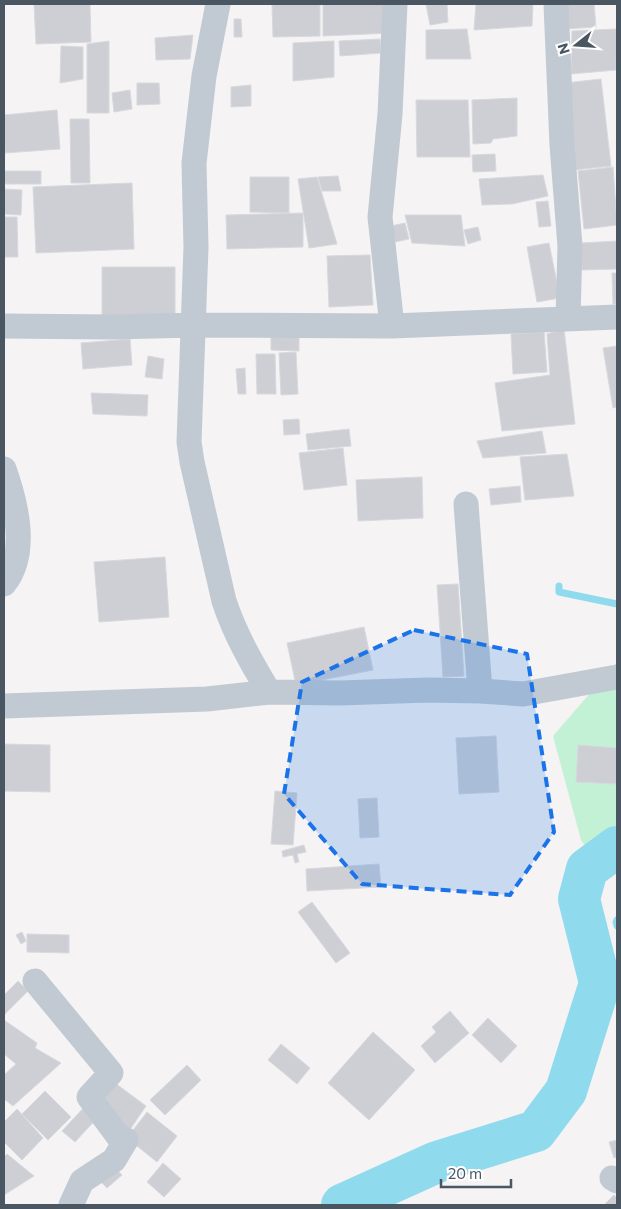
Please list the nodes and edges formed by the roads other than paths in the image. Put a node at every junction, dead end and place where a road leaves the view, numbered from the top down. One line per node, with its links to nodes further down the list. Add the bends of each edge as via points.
1 (218, 4): 6 (street, via 204,76 194,163)
2 (396, 4): 8 (street, via 380,217)
3 (556, 4): 5 (street, via 570,246)
4 (617, 317): 5 (street)
5 (568, 318): 8 (street)
6 (194, 324): 7 (street); 8 (street); 14 (street, via 189,429 192,462 231,623 244,652)
7 (4, 326)
8 (392, 326)
9 (4, 469): 11 (street, via 16,512 19,541 15,562)
10 (466, 504): 13 (street)
11 (4, 584)
12 (617, 677): 13 (street, via 523,694)
13 (480, 691): 14 (street)
14 (269, 692): 15 (street, via 207,699)
15 (4, 706)
16 (35, 981): 17 (street, via 111,1073 88,1096 118,1136 126,1140 114,1160 82,1181)
17 (71, 1205)

